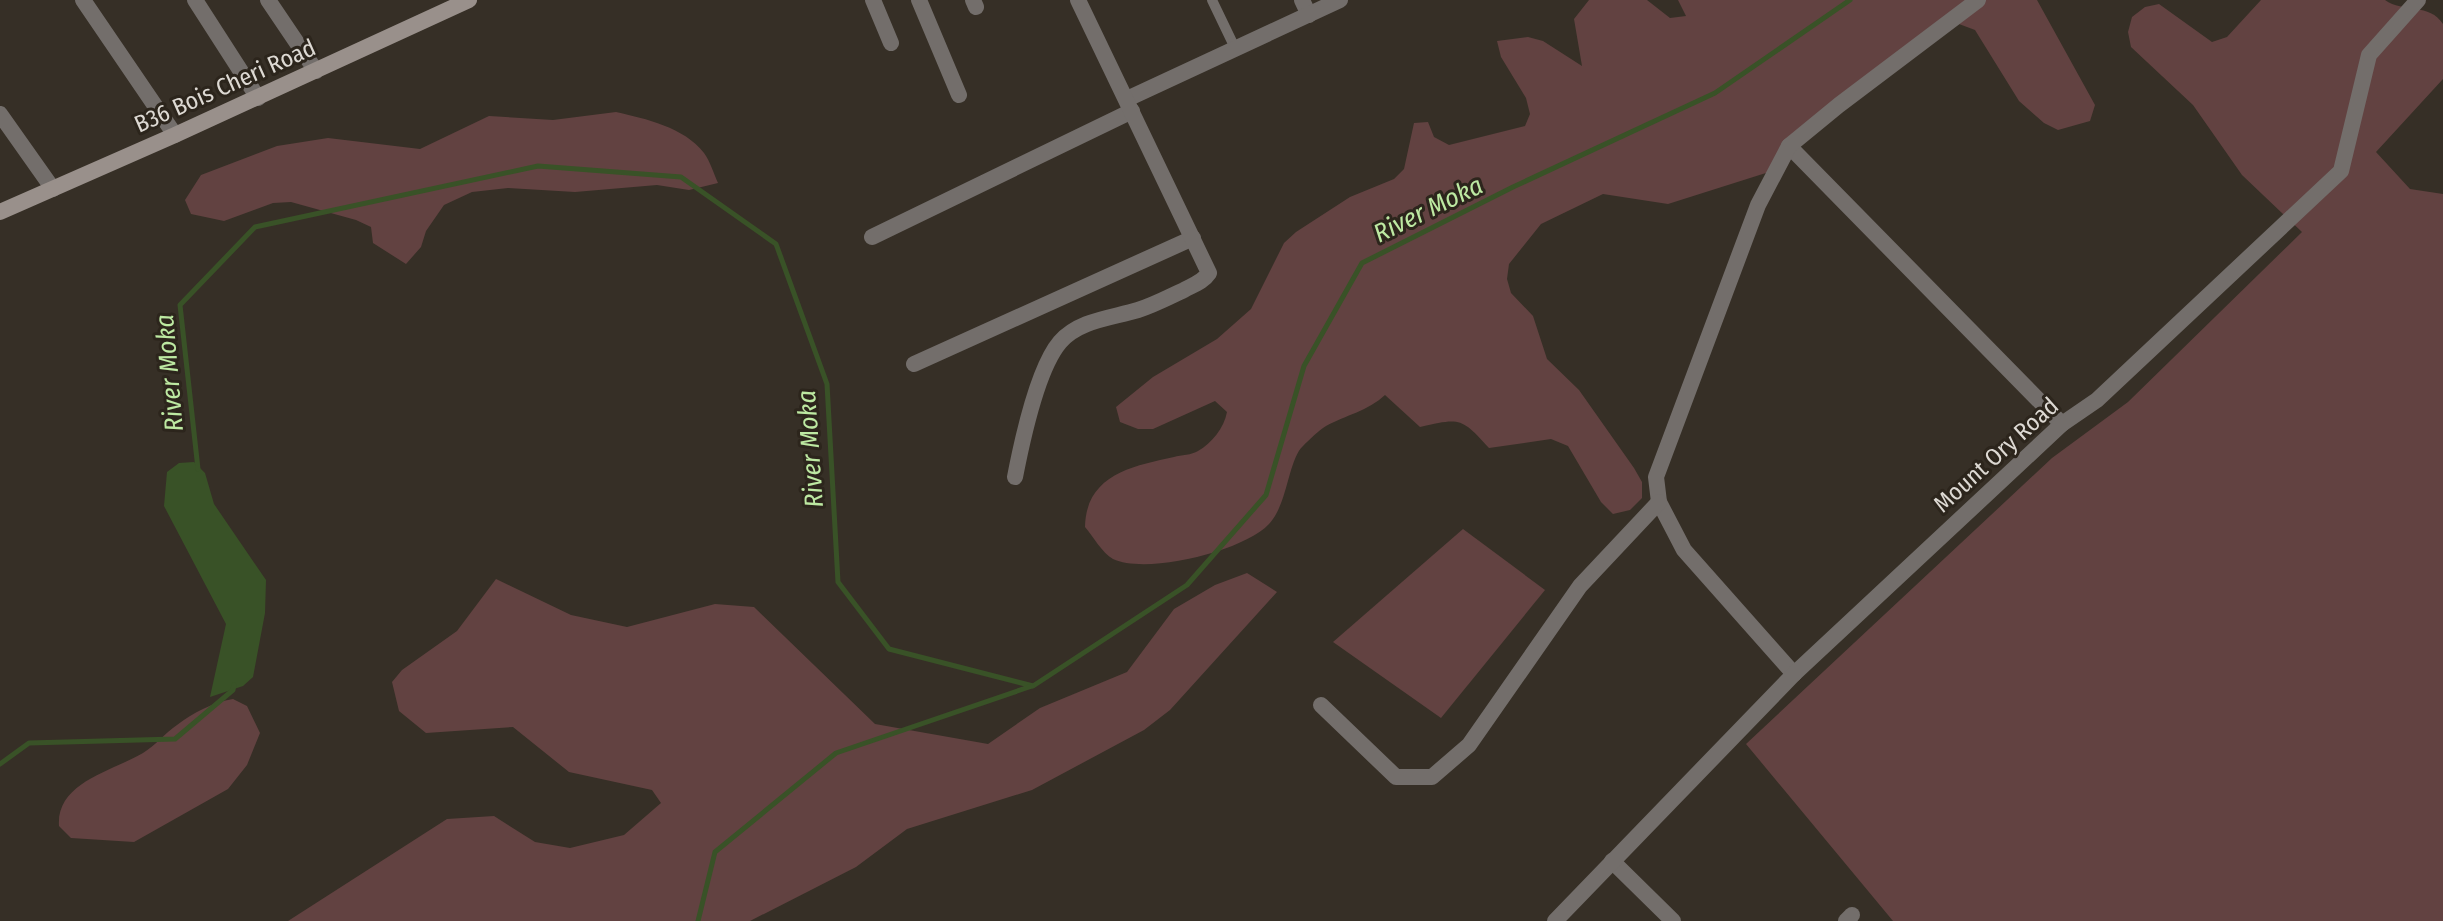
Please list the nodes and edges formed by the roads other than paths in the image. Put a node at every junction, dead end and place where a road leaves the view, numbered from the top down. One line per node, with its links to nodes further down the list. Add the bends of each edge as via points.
1 (83, 0): 20 (street)
2 (195, 0): 17 (street)
3 (268, 0): 15 (street)
4 (469, 0): 15 (main road, B36 Bois Cheri Road)
5 (873, 0): 13 (street)
6 (919, 0): 16 (street)
7 (1078, 0): 18 (street)
8 (1212, 0): 14 (lane)
9 (1340, 0): 12 (street)
10 (1978, 0): 21 (street)
11 (2418, 0): 27 (street, Mount Ory Road, via 2369,55 2341,171 2097,400)
12 (1306, 7): 14 (street)
13 (891, 43)
14 (1236, 50): 18 (street)
15 (316, 71): 17 (main road, B36 Bois Cheri Road)
16 (959, 95)
17 (258, 98): 20 (main road, B36 Bois Cheri Road)
18 (1130, 105): 24 (street); 25 (street)
19 (0, 114): 22 (street)
20 (175, 135): 22 (main road, B36 Bois Cheri Road)
21 (1789, 146): 27 (street); 29 (street, via 1758,205 1656,477)
22 (53, 189): 23 (main road, B36 Bois Cheri Road)
23 (0, 212)
24 (872, 237)
25 (1193, 238): 26 (street); 28 (street, via 1208,269 1206,278 1141,309 1081,326 1059,344 1044,371)
26 (914, 364)
27 (2062, 424): 30 (street, Mount Ory Road)
28 (1015, 477)
29 (1659, 502): 30 (street, via 1684,550); 31 (street, via 1580,586 1469,745 1432,777 1396,777)
30 (1794, 674): 32 (street, Mount Ory Road)
31 (1321, 705)
32 (1612, 861): 33 (street, Mount Ory Road); 34 (street)
33 (1555, 921)
34 (1673, 921)

